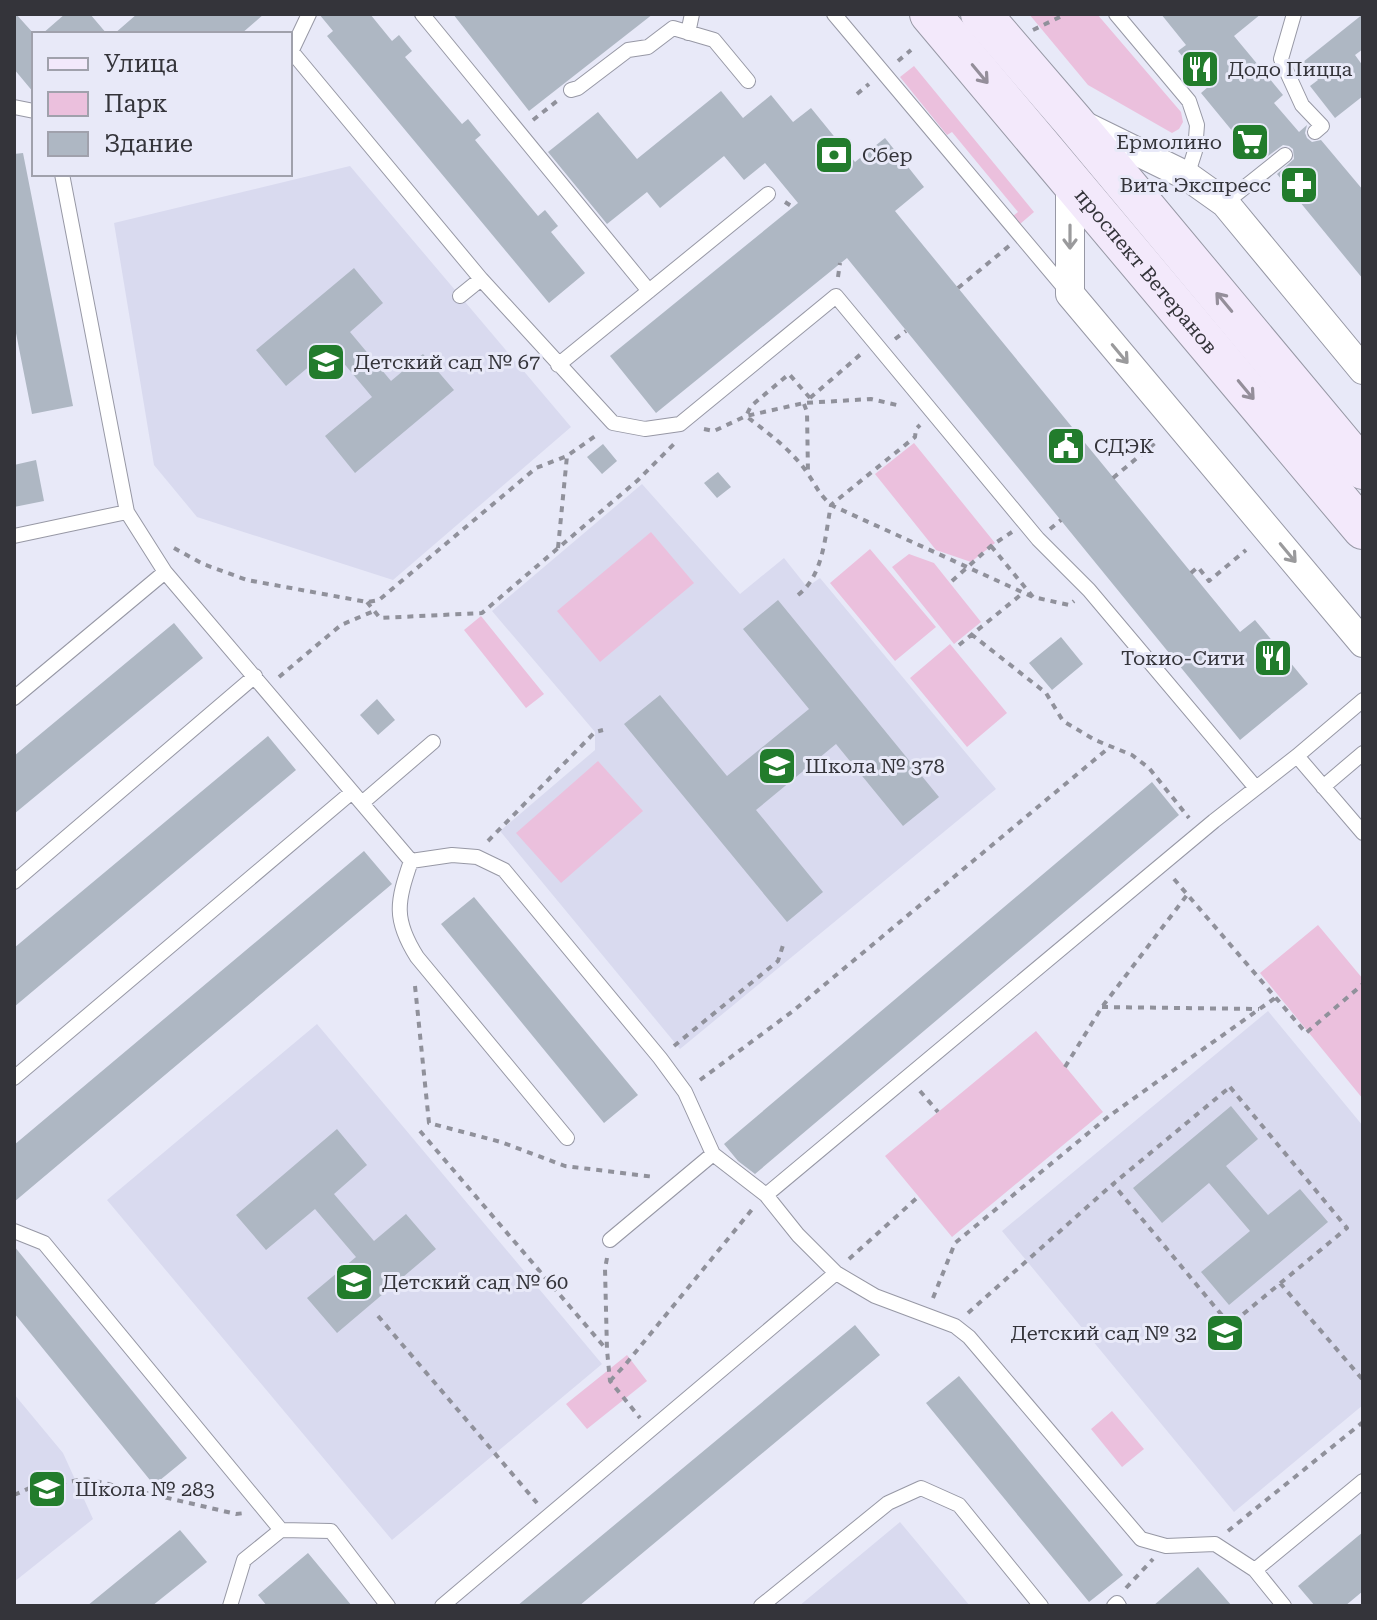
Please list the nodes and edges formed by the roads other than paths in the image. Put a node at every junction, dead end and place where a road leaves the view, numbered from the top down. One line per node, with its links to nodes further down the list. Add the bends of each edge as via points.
1 (309, 14): 10 (lane)
2 (422, 14): 23 (lane)
3 (692, 14): 9 (lane)
4 (834, 14): 24 (lane)
5 (930, 14): 19 (main road, проспект Ветеранов, one-way to 19)
6 (981, 14): 14 (main road, проспект Ветеранов)
7 (1116, 14): 18 (lane, via 1189,101 1197,125)
8 (1294, 14): 15 (lane, via 1281,59 1302,105 1322,126)
9 (688, 33): 12 (lane, via 714,40); 13 (lane, via 673,28 648,47 628,50)
10 (292, 51)
11 (292, 54): 22 (lane)
12 (748, 81)
13 (571, 90)
14 (1073, 121): 18 (street); 29 (main road, проспект Ветеранов, one-way to 14)
15 (1315, 132)
16 (1285, 155): 21 (lane)
17 (62, 176): 30 (lane)
18 (1187, 176): 21 (street)
19 (1070, 181): 24 (street, one-way to 24); 31 (main road, проспект Ветеранов, one-way to 31)
20 (768, 194): 23 (lane)
21 (1225, 203): 27 (street)
22 (481, 279): 25 (lane); 26 (lane)
23 (649, 291): 26 (lane)
24 (1070, 294): 34 (street, one-way to 34)
25 (460, 296)
26 (558, 365): 42 (lane, via 613,423 645,429 680,424 836,296 1038,539 1089,590)
27 (1363, 370)
28 (1363, 460): 29 (street)
29 (1363, 469)
30 (127, 512): 32 (lane); 33 (lane)
31 (1363, 529)
32 (14, 536)
33 (165, 572): 35 (lane); 36 (lane)
34 (1363, 643)
35 (255, 676): 43 (lane); 46 (lane)
36 (14, 698)
37 (1363, 700): 40 (lane)
38 (433, 742): 43 (lane)
39 (1363, 753): 41 (lane)
40 (1297, 756): 41 (lane); 42 (lane)
41 (1323, 787): 44 (lane)
42 (1256, 788): 50 (lane)
43 (357, 797): 45 (lane); 47 (lane)
44 (1363, 833)
45 (411, 861): 48 (lane, via 400,894 406,939); 49 (lane, via 477,857 504,870 660,1058 685,1092)
46 (14, 882)
47 (14, 1078)
48 (567, 1138)
49 (713, 1154): 50 (lane); 52 (lane)
50 (766, 1195): 53 (lane)
51 (14, 1231): 55 (lane, via 44,1243)
52 (610, 1240)
53 (836, 1273): 56 (lane, via 969,1337 1141,1539 1166,1546 1215,1544); 59 (lane)
54 (1363, 1481): 56 (lane)
55 (281, 1530): 57 (lane, via 244,1560); 58 (lane, via 331,1531)
56 (1255, 1570): 62 (lane)
57 (230, 1606)
58 (388, 1606)
59 (442, 1606)
60 (761, 1606): 61 (lane, via 888,1503 921,1488 959,1505)
61 (1041, 1606)
62 (1284, 1606)

